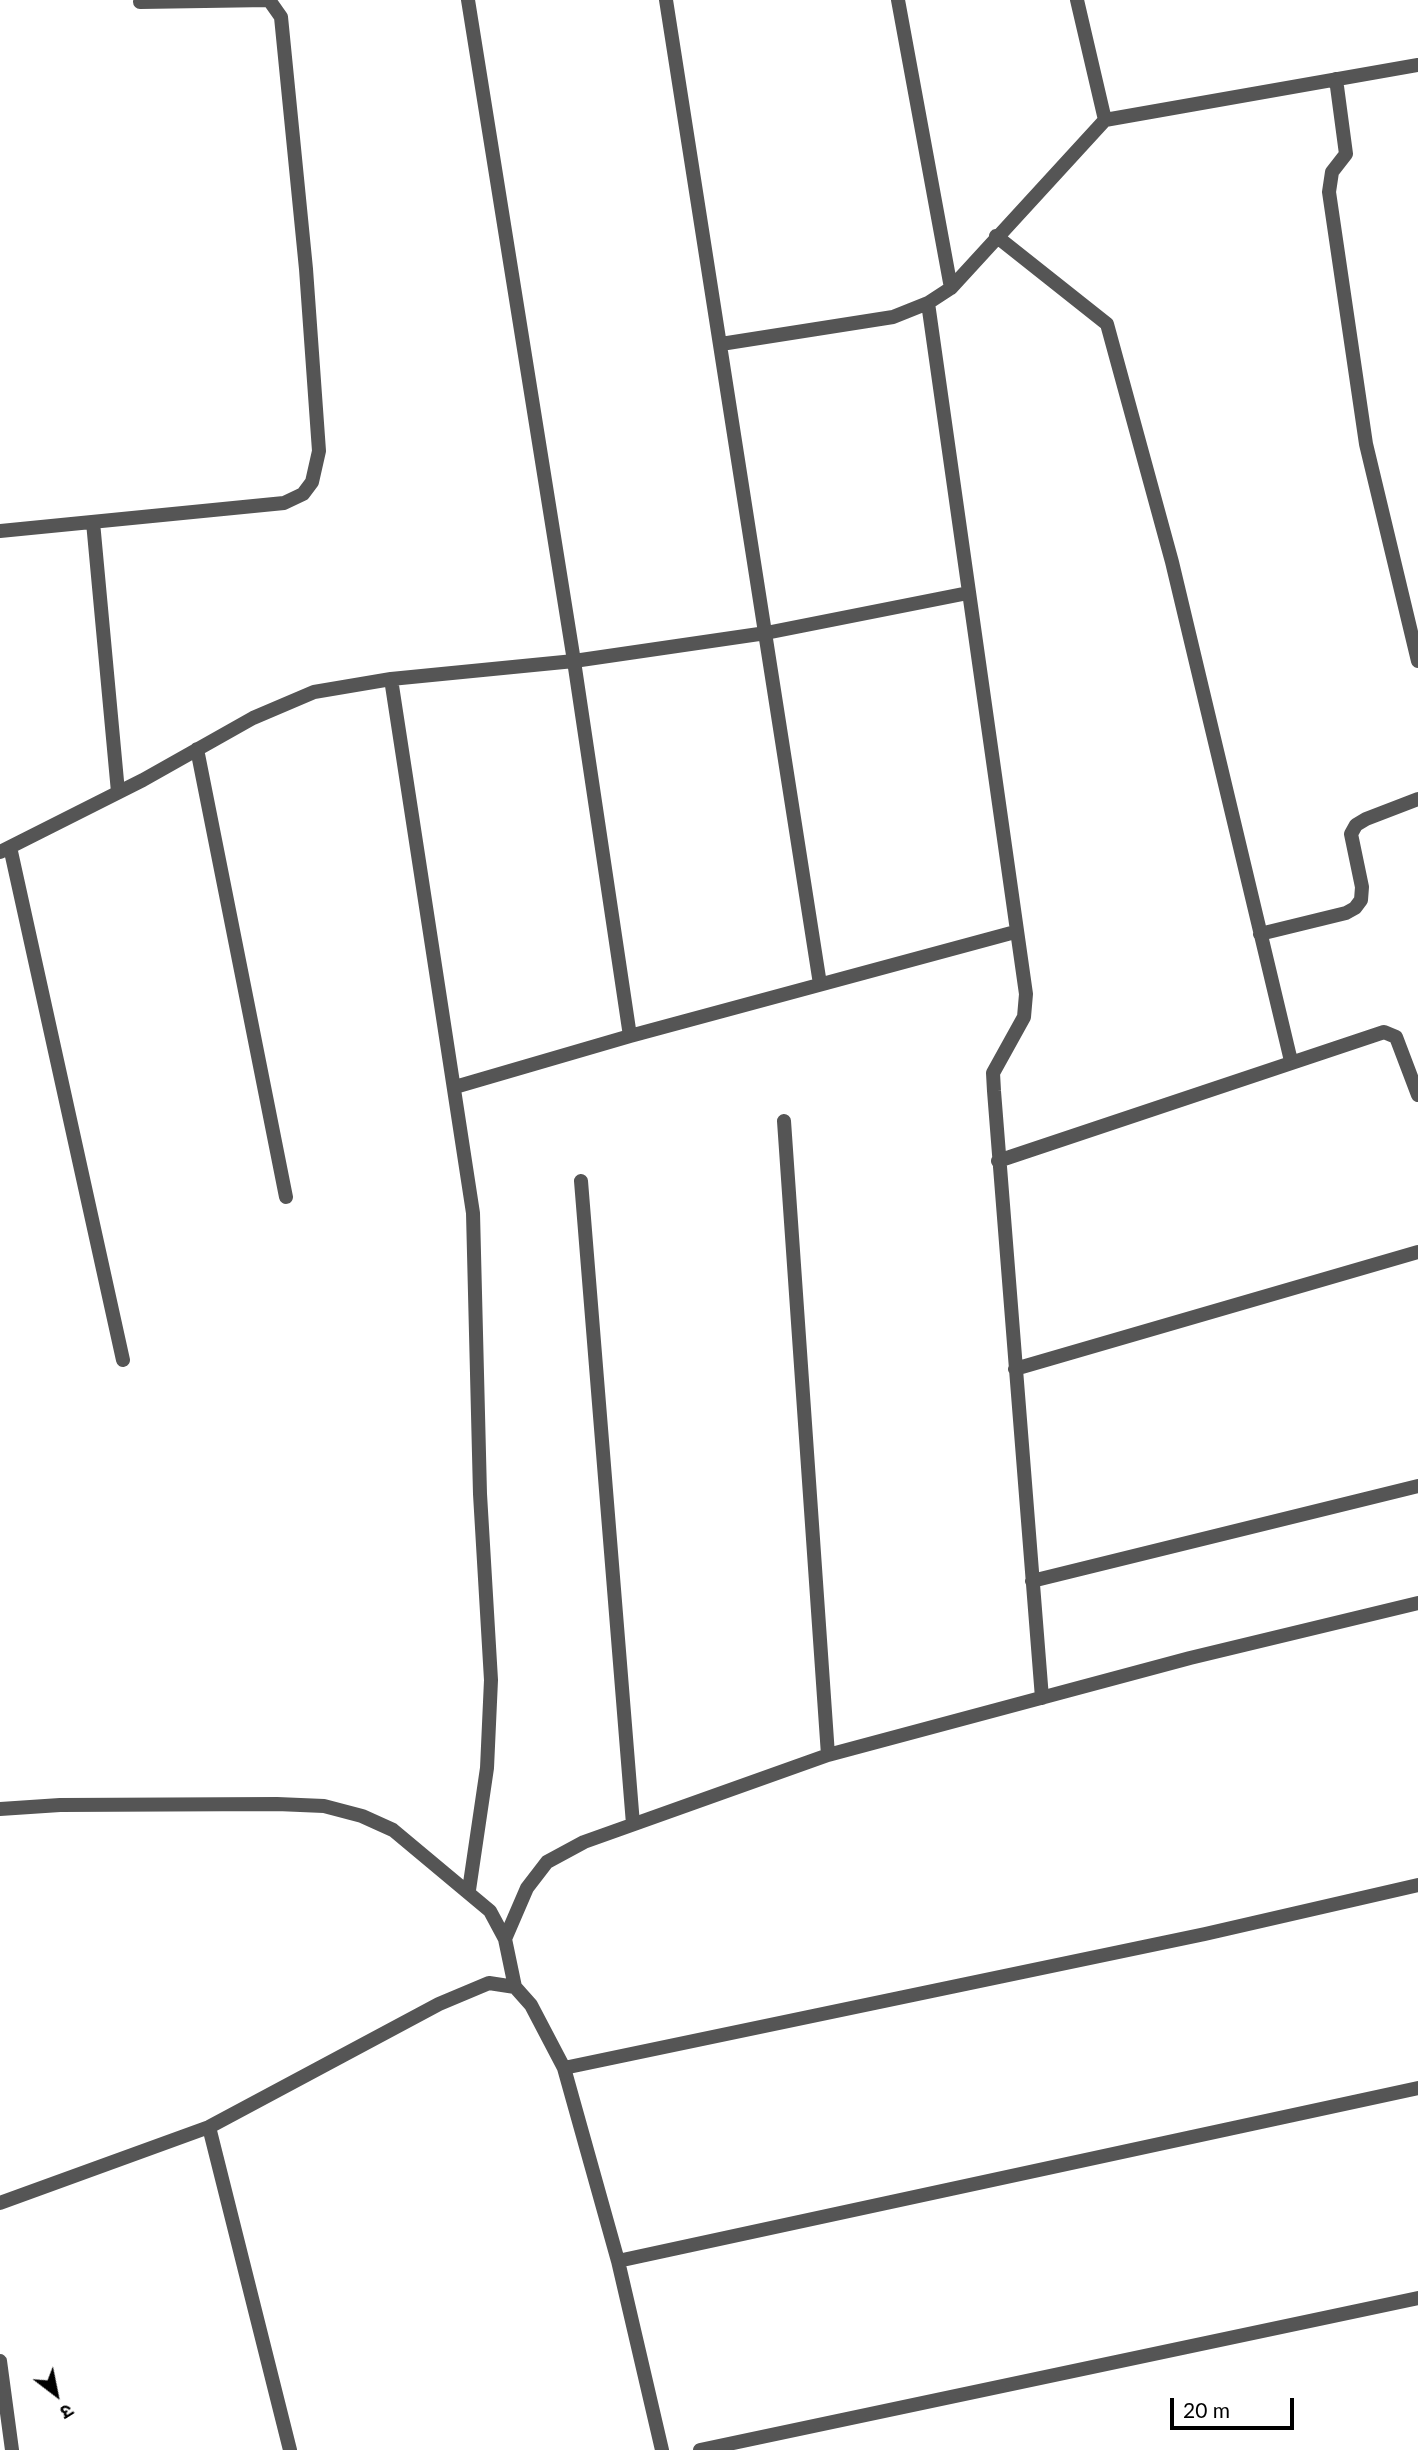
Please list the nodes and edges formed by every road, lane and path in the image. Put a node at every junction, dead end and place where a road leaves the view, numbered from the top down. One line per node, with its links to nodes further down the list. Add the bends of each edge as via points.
1 (468, 0): 17 (street)
2 (666, 0): 12 (street)
3 (898, 0): 10 (street)
4 (1077, 0): 8 (street)
5 (140, 2): 13 (street, via 269,0 281,17 319,451 312,482 303,494 285,503)
6 (1418, 65): 7 (street)
7 (1336, 79): 8 (street); 18 (street, via 1346,154 1332,172 1329,192 1366,444)
8 (1105, 120): 9 (street)
9 (996, 236): 10 (street); 25 (street, via 1107,324 1171,562)
10 (951, 288): 11 (street)
11 (928, 303): 12 (street, via 893,317); 15 (street)
12 (721, 344): 16 (street)
13 (93, 522): 14 (street); 21 (street)
14 (0, 531)
15 (968, 593): 16 (street); 24 (street)
16 (766, 633): 17 (street); 26 (street)
17 (574, 661): 19 (street); 27 (street)
18 (1418, 661)
19 (391, 679): 20 (street, via 314,692); 29 (street)
20 (197, 749): 21 (street); 34 (street)
21 (118, 792): 23 (street)
22 (1418, 799): 25 (street, via 1356,825 1351,834 1362,887 1355,908)
23 (5, 850): 36 (street)
24 (1015, 932): 26 (street); 32 (street, via 1026,994 1024,1017 993,1073)
25 (1261, 934): 28 (street)
26 (820, 984): 27 (street)
27 (630, 1036): 29 (street)
28 (1291, 1061): 30 (street, via 1384,1032 1396,1037); 32 (street)
29 (455, 1087): 46 (street, via 473,1213 480,1494 491,1679 487,1768)
30 (1418, 1095)
31 (784, 1121): 42 (street)
32 (998, 1161): 37 (street)
33 (581, 1181): 44 (street)
34 (286, 1197)
35 (1418, 1252): 37 (street)
36 (124, 1360)
37 (1015, 1369): 39 (street)
38 (1418, 1486): 39 (street)
39 (1032, 1581): 41 (street)
40 (1418, 1603): 41 (street)
41 (1042, 1698): 42 (street)
42 (828, 1755): 44 (street)
43 (0, 1809): 46 (street, via 324,1806 393,1830)
44 (634, 1824): 47 (street, via 584,1842 547,1862 527,1888)
45 (1418, 1885): 49 (street)
46 (469, 1890): 47 (street, via 490,1911)
47 (505, 1938): 48 (street)
48 (515, 1987): 49 (street, via 531,2005); 51 (street, via 489,1983 439,2004)
49 (564, 2068): 53 (street)
50 (1418, 2088): 53 (street)
51 (209, 2127): 52 (street); 57 (street)
52 (0, 2203)
53 (618, 2261): 58 (street)
54 (1418, 2298): 59 (street)
55 (0, 2361): 56 (street)
56 (12, 2450)
57 (290, 2450)
58 (662, 2450)
59 (700, 2450)

